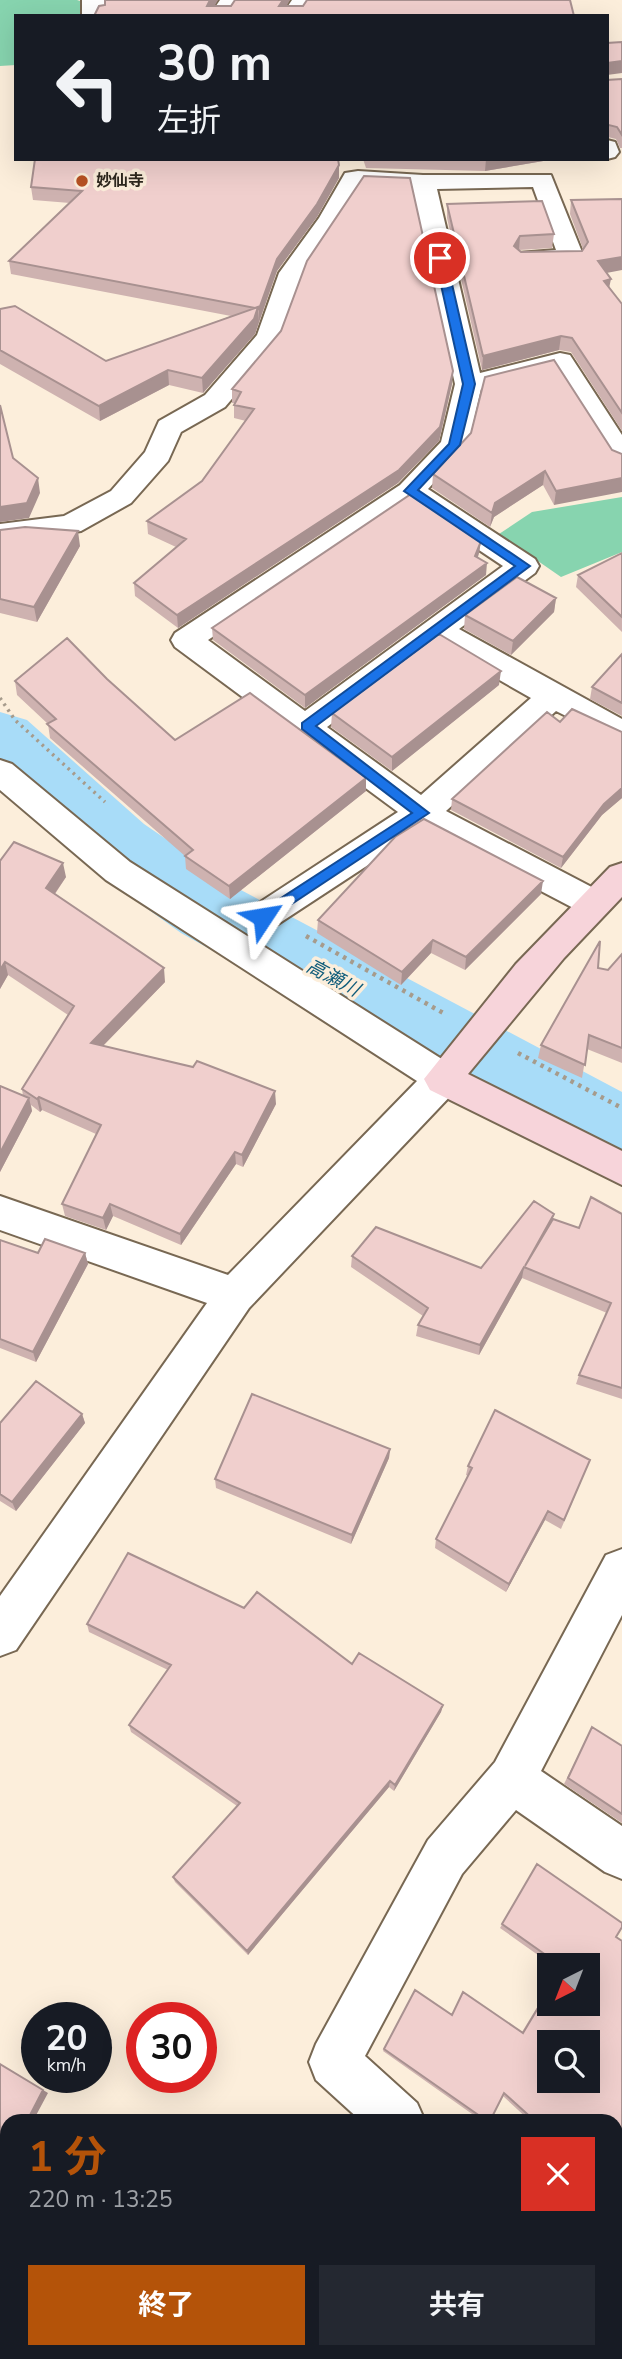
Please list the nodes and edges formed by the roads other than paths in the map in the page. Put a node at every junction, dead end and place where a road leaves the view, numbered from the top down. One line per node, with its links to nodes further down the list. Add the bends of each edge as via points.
1 (351, 169): 2 (street); 7 (street, via 331,219 292,273 270,337 215,401 169,427 158,455 121,497 71,524)
2 (423, 182): 3 (street, via 542,180 571,257); 4 (street)
3 (528, 258)
4 (469, 384): 5 (street, via 560,361); 6 (street, via 454,445)
5 (622, 457)
6 (410, 491): 8 (street, via 524,566); 10 (street, via 186,640)
7 (0, 534)
8 (436, 630): 9 (street); 10 (street)
9 (553, 696): 11 (street); 13 (street)
10 (306, 726): 13 (street)
11 (622, 733)
12 (0, 772): 17 (street, via 118,871)
13 (422, 813): 15 (street); 16 (street)
14 (622, 876): 15 (street)
15 (593, 903): 17 (street)
16 (263, 917)
17 (443, 1079): 18 (street); 20 (street)
18 (622, 1169)
19 (0, 1213): 20 (street)
20 (235, 1295): 22 (street)
21 (622, 1570): 23 (street)
22 (0, 1634)
23 (512, 1779): 24 (street); 25 (street, via 445,1857 334,2062)
24 (622, 1855)
25 (391, 2114)

